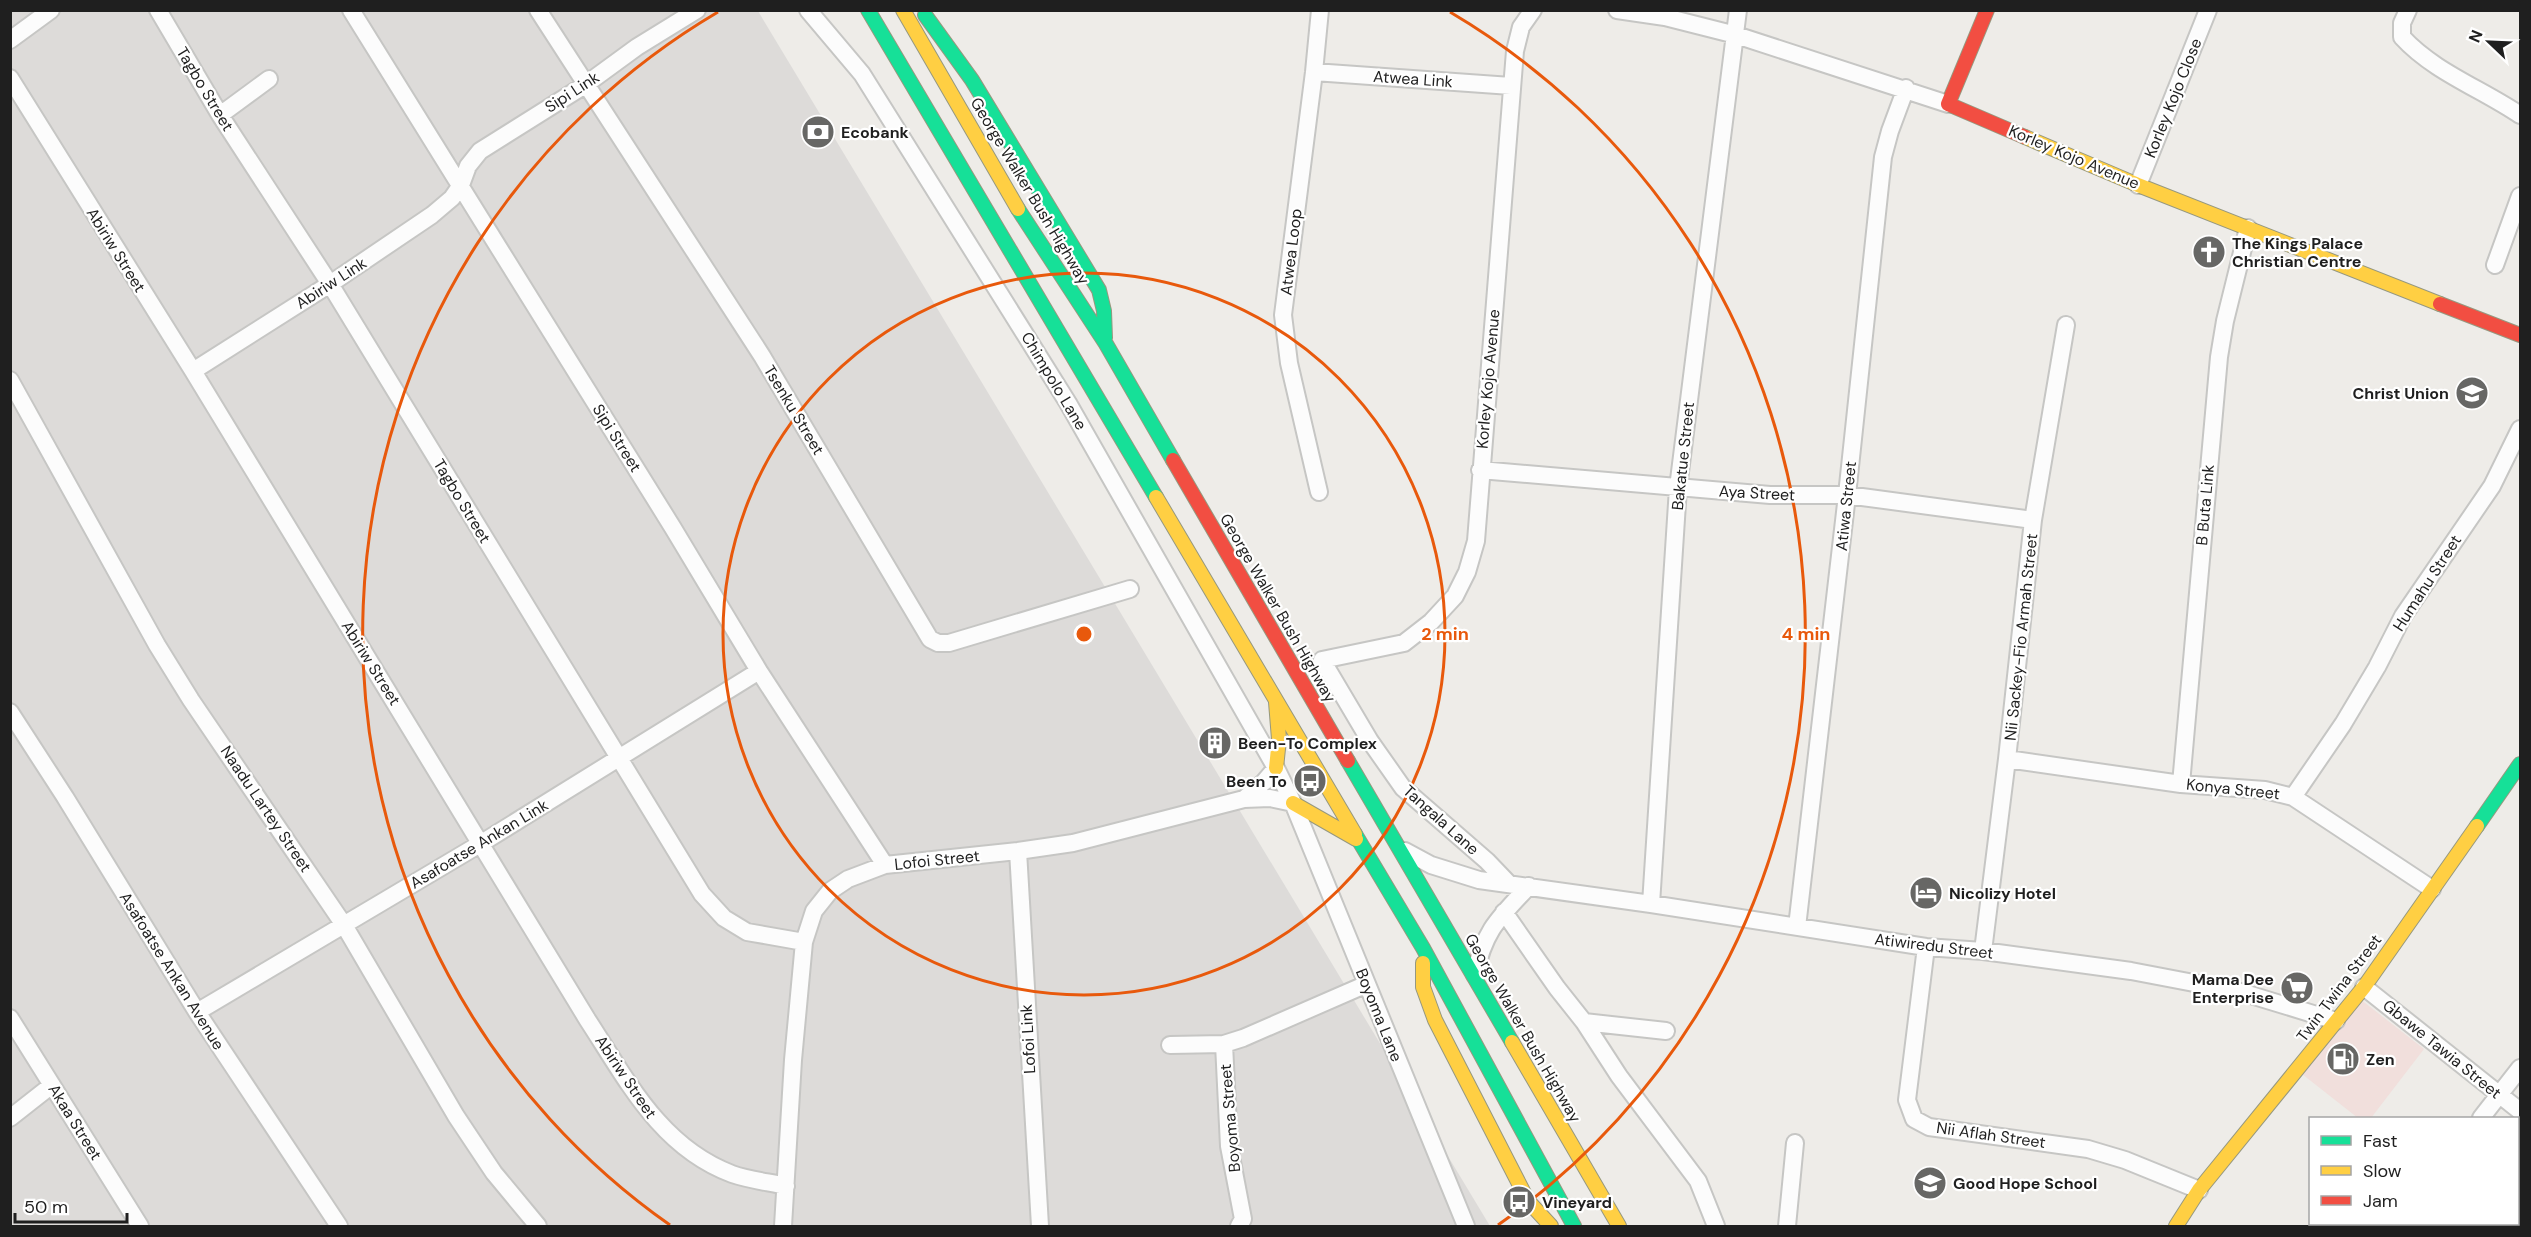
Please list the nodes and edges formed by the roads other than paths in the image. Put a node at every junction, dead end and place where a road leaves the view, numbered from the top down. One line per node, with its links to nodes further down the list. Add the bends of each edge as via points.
1 (51, 10): 18 (street)
2 (158, 10): 26 (street, Tagbo Street)
3 (351, 10): 28 (street, Sipi Street)
4 (538, 10): 22 (street, Tsenku Street)
5 (698, 10): 22 (street, Sipi Link)
6 (808, 10): 53 (street, Chimpolo Lane, via 862,74 1068,403)
7 (868, 10): 48 (main road)
8 (903, 10): 36 (main road, George Walker Bush Highway, via 1020,212)
9 (918, 10): 36 (main road, via 934,25 972,80 1099,290)
10 (1320, 10): 19 (street, Atwea Loop)
11 (1617, 10): 17 (street, Korley Kojo Avenue, via 1665,17)
12 (1738, 10): 17 (street, Bakatue Street)
13 (1987, 10): 25 (main road)
14 (2208, 10): 29 (street, Korley Kojo Close)
15 (2408, 10): 27 (street, via 2402,23 2402,38 2411,47)
16 (1532, 11): 23 (street, Korley Kojo Avenue, via 1521,27)
17 (1736, 35): 24 (street, Korley Kojo Avenue); 41 (street, Bakatue Street)
18 (10, 40)
19 (1314, 72): 23 (street, Atwea Link); 42 (street, Atwea Loop, via 1283,315 1289,363)
20 (10, 78): 37 (street, Abiriw Street)
21 (268, 80): 26 (street)
22 (585, 85): 28 (street, Sipi Link, via 480,151 468,166); 45 (street, Tsenku Street, via 762,356 930,639 949,644)
23 (1511, 86): 40 (street, Korley Kojo Avenue)
24 (1906, 88): 25 (street, Korley Kojo Avenue); 43 (street, Atiwa Street, via 1883,157)
25 (1948, 104): 29 (main road, Korley Kojo Avenue)
26 (220, 115): 33 (street, Tagbo Street)
27 (2520, 115)
28 (461, 185): 33 (street, Abiriw Link, via 432,214); 47 (street, Sipi Street)
29 (2138, 185): 31 (main road, Korley Kojo Avenue)
30 (2520, 196): 32 (street)
31 (2248, 228): 35 (main road, Korley Kojo Avenue); 54 (street, B Buta Link, via 2219,357)
32 (2495, 265)
33 (330, 284): 37 (street, Abiriw Link); 50 (street, Tagbo Street)
34 (2067, 325): 44 (street, Nii Sackey-Fio Armah Street)
35 (2520, 335)
36 (1106, 344): 60 (main road, George Walker Bush Highway)
37 (193, 371): 59 (street, Abiriw Street)
38 (10, 380): 68 (street, Naadu Lartey Street, via 157,645)
39 (2520, 429): 55 (street, Humahu Street, via 2492,486 2403,616 2343,724)
40 (1480, 470): 41 (street, Aya Street); 46 (street, Korley Kojo Avenue, via 1476,541 1455,597 1404,643)
41 (1678, 488): 43 (street, Aya Street, via 1770,495); 66 (street, Bakatue Street)
42 (1319, 492)
43 (1847, 495): 44 (street, Aya Street); 69 (street, Atiwa Street)
44 (2033, 520): 51 (street, Nii Sackey-Fio Armah Street)
45 (1130, 589)
46 (1322, 660): 63 (street, Tangala Lane, via 1403,788)
47 (759, 671): 50 (street, Asafoatse Ankan Link); 62 (street, Sipi Street)
48 (1275, 696): 53 (main road, via 1279,739); 58 (main road)
49 (10, 712): 77 (street, Asafoatse Ankan Avenue)
50 (620, 758): 59 (street, Asafoatse Ankan Link); 70 (street, Tagbo Street, via 702,894 724,918 747,932)
51 (2007, 759): 54 (street, Konya Street); 73 (street, Nii Sackey-Fio Armah Street)
52 (2520, 764): 65 (main road, Twin Twina Street)
53 (1276, 768): 56 (street, Lofoi Street); 57 (street, Chimpolo Lane)
54 (2181, 784): 55 (street, Konya Street, via 2265,790)
55 (2293, 797): 65 (street, Konya Street)
56 (1244, 799): 57 (street, Lofoi Street, via 1270,798); 61 (street, Lofoi Street, via 1072,843)
57 (1293, 803): 58 (main road); 75 (street, Boyoma Lane)
58 (1359, 841): 72 (main road)
59 (480, 844): 68 (street, Asafoatse Ankan Link); 91 (street, Abiriw Street, via 587,1019 664,1131 696,1157 733,1174)
60 (1398, 848): 63 (street, Atiwiredu Street, via 1456,874); 74 (main road, George Walker Bush Highway)
61 (1018, 851): 62 (street, Lofoi Street); 97 (street, Lofoi Link)
62 (885, 865): 70 (street, Lofoi Street, via 848,879 830,891 814,910)
63 (1509, 884): 64 (street, Atiwiredu Street)
64 (1529, 886): 66 (street, Atiwiredu Street); 67 (street)
65 (2432, 889): 76 (main road, Twin Twina Street)
66 (1651, 904): 69 (street, Atiwiredu Street)
67 (1504, 912): 74 (street, via 1485,938); 80 (street)
68 (344, 925): 77 (street, Asafoatse Ankan Link); 95 (street, Naadu Lartey Street, via 456,1116 494,1173)
69 (1797, 927): 71 (street, Atiwiredu Street)
70 (804, 942): 91 (street, Lofoi Street)
71 (1926, 947): 73 (street, Atiwiredu Street); 92 (street, Nii Aflah Street, via 1907,1100 1914,1119 1929,1127 2088,1149)
72 (1423, 948): 100 (main road, via 1423,987 1435,1020 1528,1201); 101 (main road)
73 (1983, 951): 79 (street, Atiwiredu Street, via 2131,971 2241,992)
74 (1474, 976): 102 (main road, George Walker Bush Highway)
75 (1367, 984): 82 (street, Boyoma Street); 99 (street, Boyoma Lane)
76 (2364, 987): 79 (main road, Twin Twina Street); 86 (street, Gbawe Tawia Street)
77 (197, 1012): 94 (street, Asafoatse Ankan Avenue)
78 (10, 1018): 85 (street, Akaa Street)
79 (2336, 1021): 92 (main road, Twin Twina Street)
80 (1584, 1022): 81 (street); 103 (street, via 1619,1077 1698,1181)
81 (1666, 1030)
82 (1224, 1044): 83 (street, Boyoma Street); 98 (street, Boyoma Street, via 1229,1146 1243,1219)
83 (1170, 1045)
84 (2520, 1068): 86 (street)
85 (52, 1085): 89 (street); 93 (street, Akaa Street)
86 (2499, 1095): 87 (street, Gbawe Tawia Street); 88 (street)
87 (2520, 1111)
88 (2482, 1117)
89 (10, 1118)
90 (1795, 1143): 104 (street)
91 (786, 1186): 96 (street, Lofoi Street)
92 (2199, 1190): 105 (main road, Twin Twina Street)
93 (140, 1227)
94 (339, 1227)
95 (538, 1227)
96 (783, 1227)
97 (1040, 1227)
98 (1239, 1227)
99 (1466, 1227)
100 (1551, 1227)
101 (1574, 1227)
102 (1618, 1227)
103 (1716, 1227)
104 (1788, 1227)
105 (2176, 1227)

